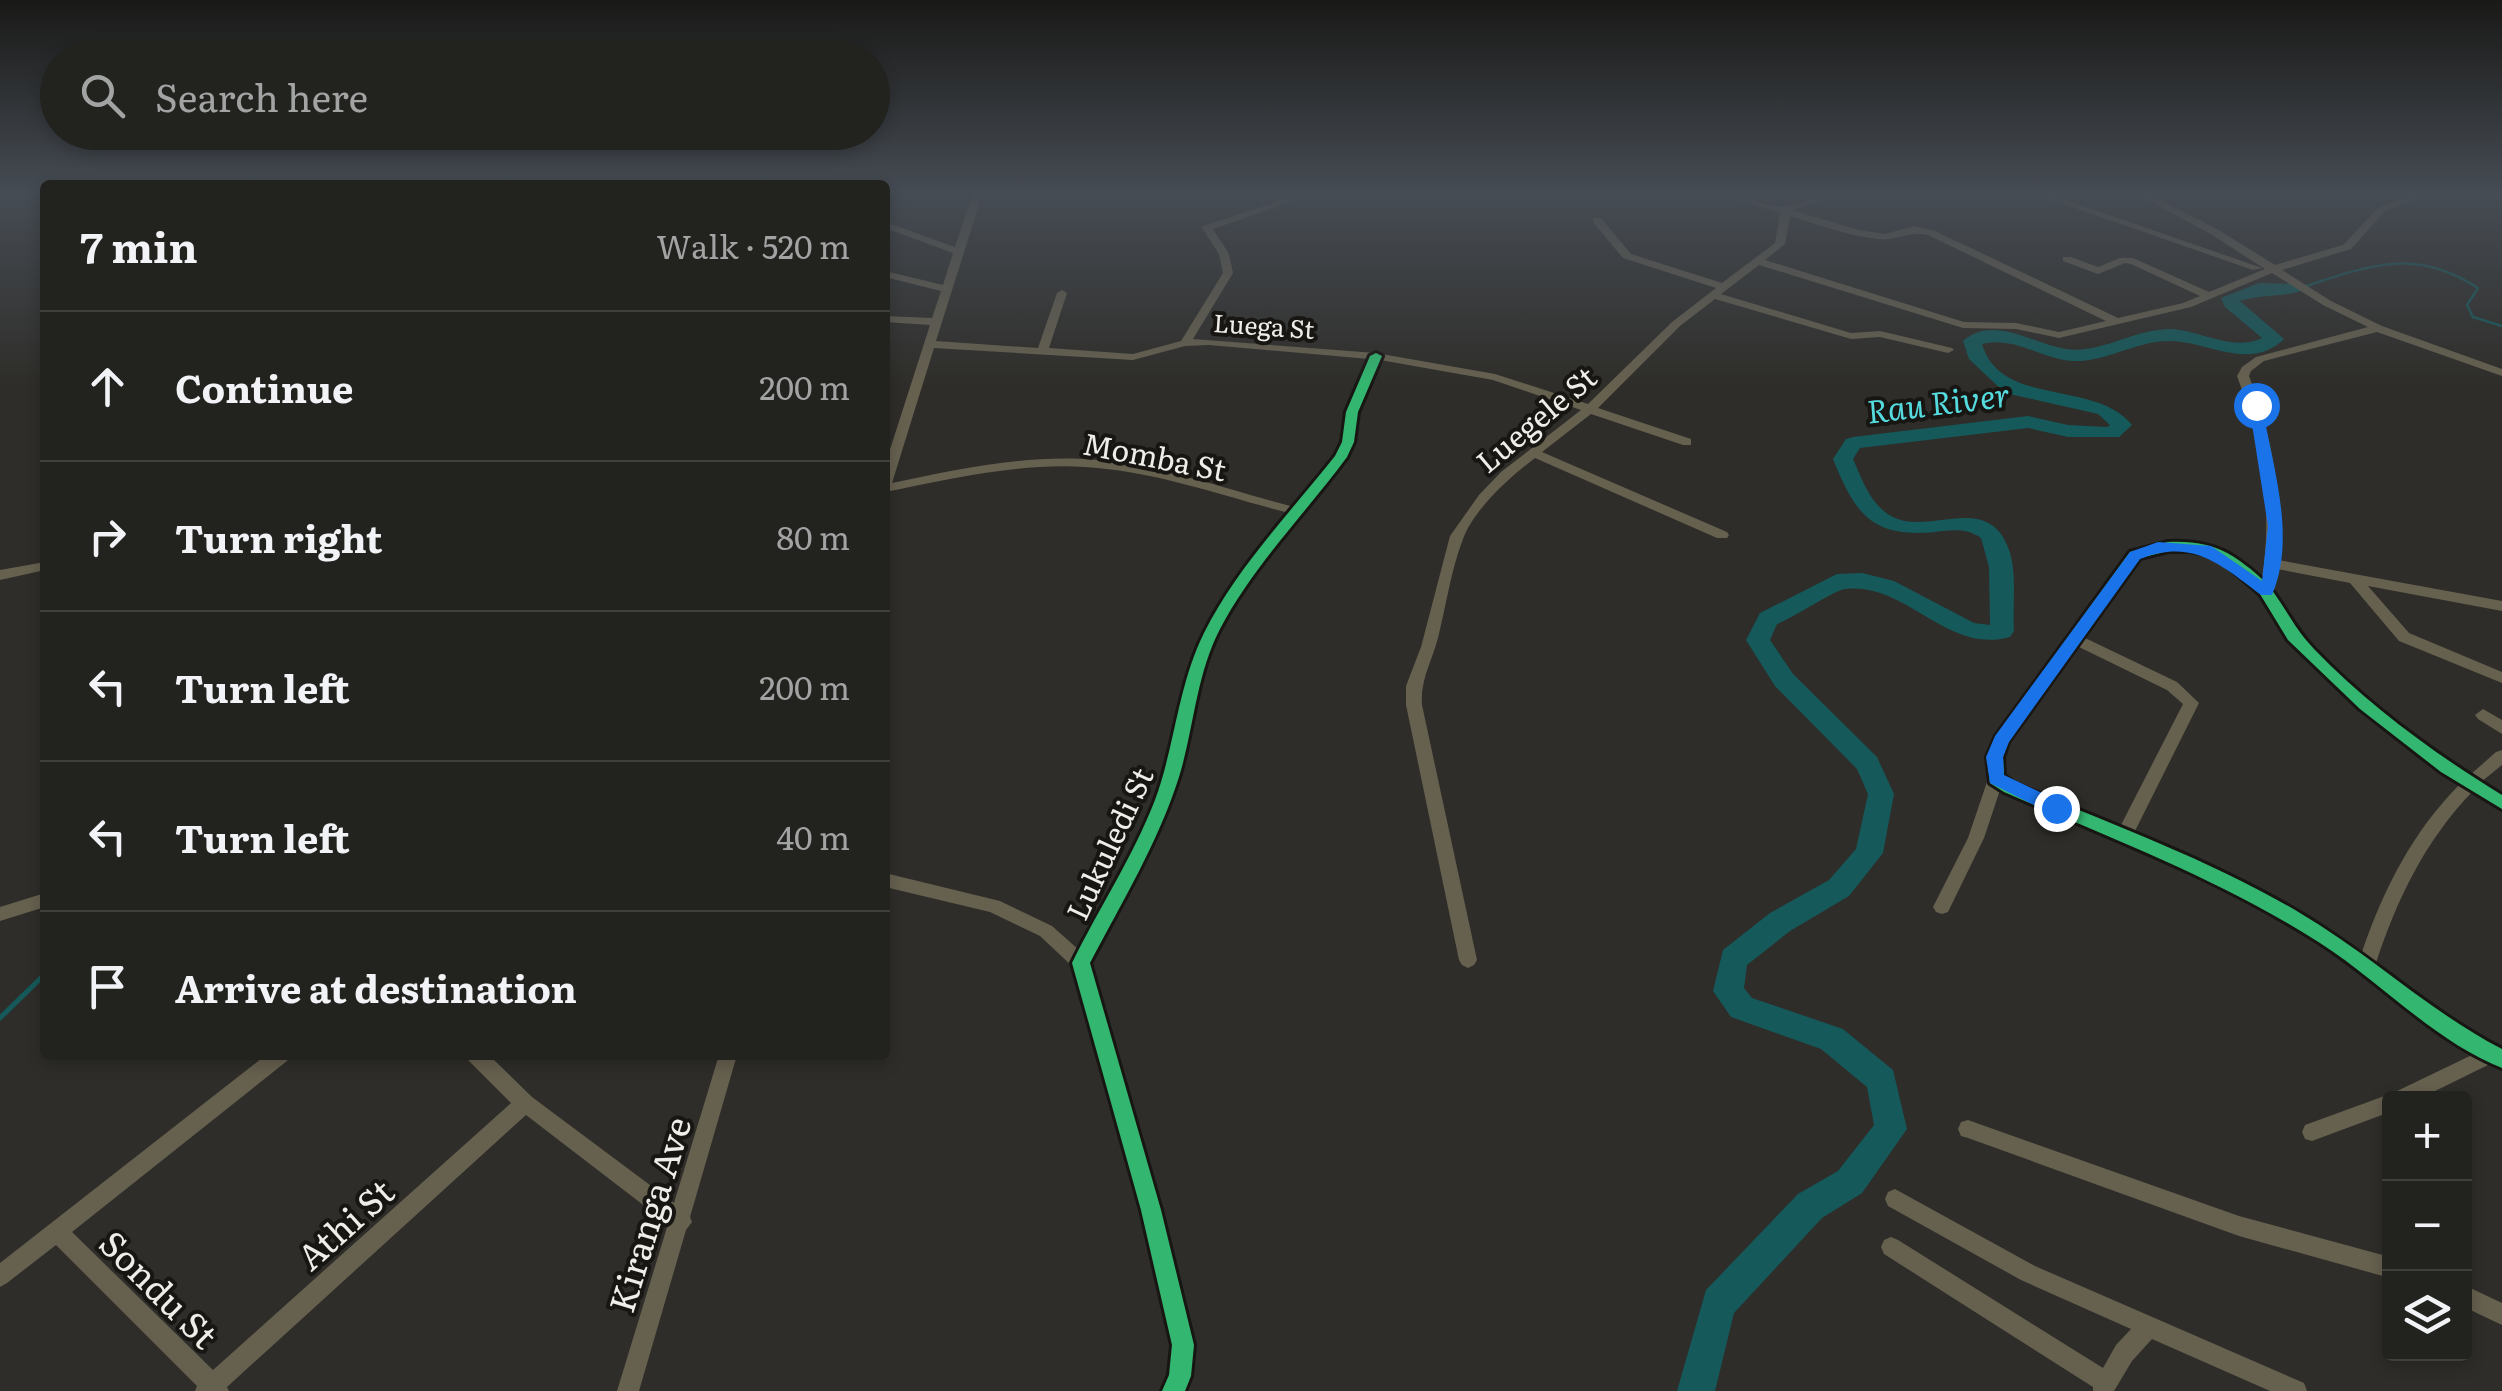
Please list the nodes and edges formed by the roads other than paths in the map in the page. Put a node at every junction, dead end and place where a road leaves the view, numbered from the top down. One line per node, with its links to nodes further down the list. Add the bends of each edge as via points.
1 (954, 257): 13 (street)
2 (1226, 257): 21 (street, via 1228,273)
3 (1629, 257): 14 (street)
4 (1766, 257): 10 (street, Luegele St)
5 (1981, 257): 18 (street)
6 (2228, 257): 11 (street)
7 (2250, 257): 11 (street)
8 (2315, 257): 11 (street)
9 (2067, 259): 16 (street, via 2098,270 2133,260)
10 (1760, 262): 14 (street, Luegele St); 18 (street, via 1968,326 2059,335)
11 (2270, 271): 16 (street); 20 (street)
12 (890, 275): 13 (street)
13 (946, 288): 19 (street)
14 (1717, 291): 23 (street, via 1841,334 1880,334); 27 (street, Luegele St)
15 (1062, 293): 24 (street)
16 (2211, 296): 18 (street)
17 (890, 319): 19 (street)
18 (2116, 321)
19 (936, 322): 22 (street)
20 (2378, 328): 26 (street); 34 (street, via 2246,368 2268,462)
21 (1185, 343): 24 (street, Luega St, via 1133,357); 25 (street, Luega St)
22 (929, 344): 24 (street, Luega St); 30 (street)
23 (1948, 350)
24 (1042, 353)
25 (1376, 356): 27 (street, Luega St, via 1495,377); 32 (street, Lukuledi St, via 1341,456)
26 (2502, 373)
27 (1592, 407): 28 (street, Luega St); 29 (street, Luegele St)
28 (1686, 442)
29 (1534, 452): 33 (street); 53 (street, Luegele St, via 1484,498 1457,536 1413,686)
30 (890, 470)
31 (890, 485): 32 (street, Momba St, via 996,466 1086,463)
32 (1296, 511): 54 (street, Lukuledi St, via 1212,630 1192,684 1172,776)
33 (1722, 534)
34 (2274, 564): 37 (street); 38 (street)
35 (40, 567): 36 (street)
36 (0, 575)
37 (2357, 582): 39 (street); 41 (street, via 2404,638)
38 (2266, 592): 40 (street, via 2211,550 2158,546 2135,556); 46 (street, via 2292,634 2338,678)
39 (2502, 606)
40 (2076, 639): 45 (street, via 2001,740); 48 (street, via 2172,686 2191,703)
41 (2502, 678)
42 (2483, 715): 43 (street)
43 (2502, 728)
44 (2502, 756): 46 (street)
45 (1996, 779): 48 (street); 51 (street)
46 (2470, 784): 47 (street); 55 (street, via 2406,862)
47 (2502, 803)
48 (2125, 834): 55 (street, via 2296,920)
49 (890, 881): 54 (street, via 994,906 1046,931)
50 (40, 902): 52 (street)
51 (1942, 907)
52 (0, 914)
53 (1468, 960)
54 (1081, 963): 77 (street, Lukuledi St, via 1183,1345)
55 (2365, 968): 56 (street)
56 (2498, 1057): 60 (street)
57 (274, 1060): 67 (street)
58 (481, 1060): 61 (street)
59 (727, 1060): 66 (street, Kiranga Ave)
60 (2418, 1091)
61 (526, 1103): 66 (street); 75 (street, Athi St)
62 (2382, 1106): 64 (street)
63 (1968, 1128): 69 (street, via 2239,1226)
64 (2312, 1132)
65 (1895, 1198): 73 (street, via 2028,1273)
66 (682, 1222): 76 (street, Kiranga Ave)
67 (57, 1230): 70 (street); 75 (street, Sondu St)
68 (1891, 1247): 74 (street)
69 (2382, 1266)
70 (0, 1276)
71 (2472, 1299): 72 (street)
72 (2502, 1314)
73 (2147, 1328): 74 (street); 78 (street)
74 (2103, 1386)
75 (212, 1389)
76 (628, 1391)
77 (1173, 1391)
78 (2296, 1391)

